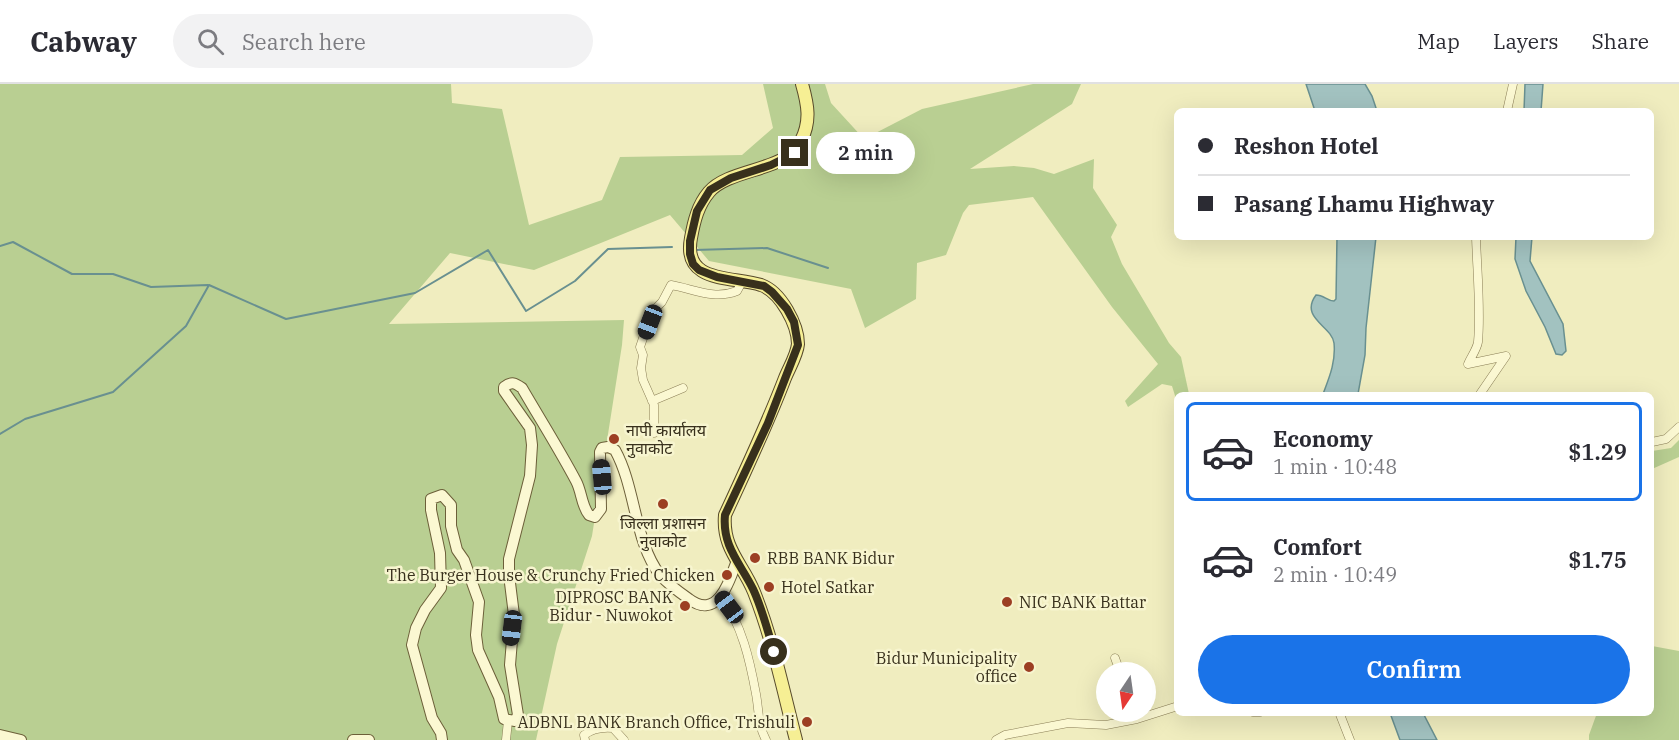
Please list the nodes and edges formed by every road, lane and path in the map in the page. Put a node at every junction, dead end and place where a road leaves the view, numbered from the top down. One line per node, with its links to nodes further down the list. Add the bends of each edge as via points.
1 (802, 84): 5 (main road, via 808,128 795,153 710,190 697,211 690,241 693,264 717,277)
2 (1513, 84): 3 (street)
3 (1508, 108)
4 (1476, 240): 7 (street, via 1478,345 1468,364 1506,357)
5 (743, 280): 8 (street, via 737,291 728,294 708,295 671,285 652,312 640,347 643,380); 12 (main road, via 764,286 787,309 798,345 768,423 725,515 723,530)
6 (683, 388): 8 (street)
7 (1481, 392)
8 (652, 401): 10 (street)
9 (1679, 427): 11 (street, via 1666,439)
10 (654, 433)
11 (1654, 442)
12 (736, 563): 13 (street); 30 (main road, via 753,590 770,639)
13 (722, 597): 19 (street, via 703,605 693,602 662,577 646,547 622,462 615,450 608,447 600,452 601,509 595,517 589,515 577,482 550,434 522,388 509,383 504,391 530,428 532,459 510,559 514,615 510,665 519,715 515,722); 29 (street, via 746,647)
14 (1115, 658): 15 (street)
15 (1116, 662)
16 (1174, 707): 17 (street)
17 (1156, 711)
18 (1341, 716): 32 (street)
19 (508, 721): 25 (street, via 478,650 479,602 451,526 451,504 442,495 431,499 441,588 425,610 412,645); 26 (street)
20 (1115, 722): 31 (street, via 1068,723)
21 (0, 735): 22 (street)
22 (21, 740)
23 (353, 740): 24 (street)
24 (369, 740)
25 (442, 740)
26 (506, 740)
27 (585, 740): 28 (street, via 588,732 603,727 613,728)
28 (624, 740)
29 (766, 740)
30 (796, 740)
31 (996, 740)
32 (1350, 740)

